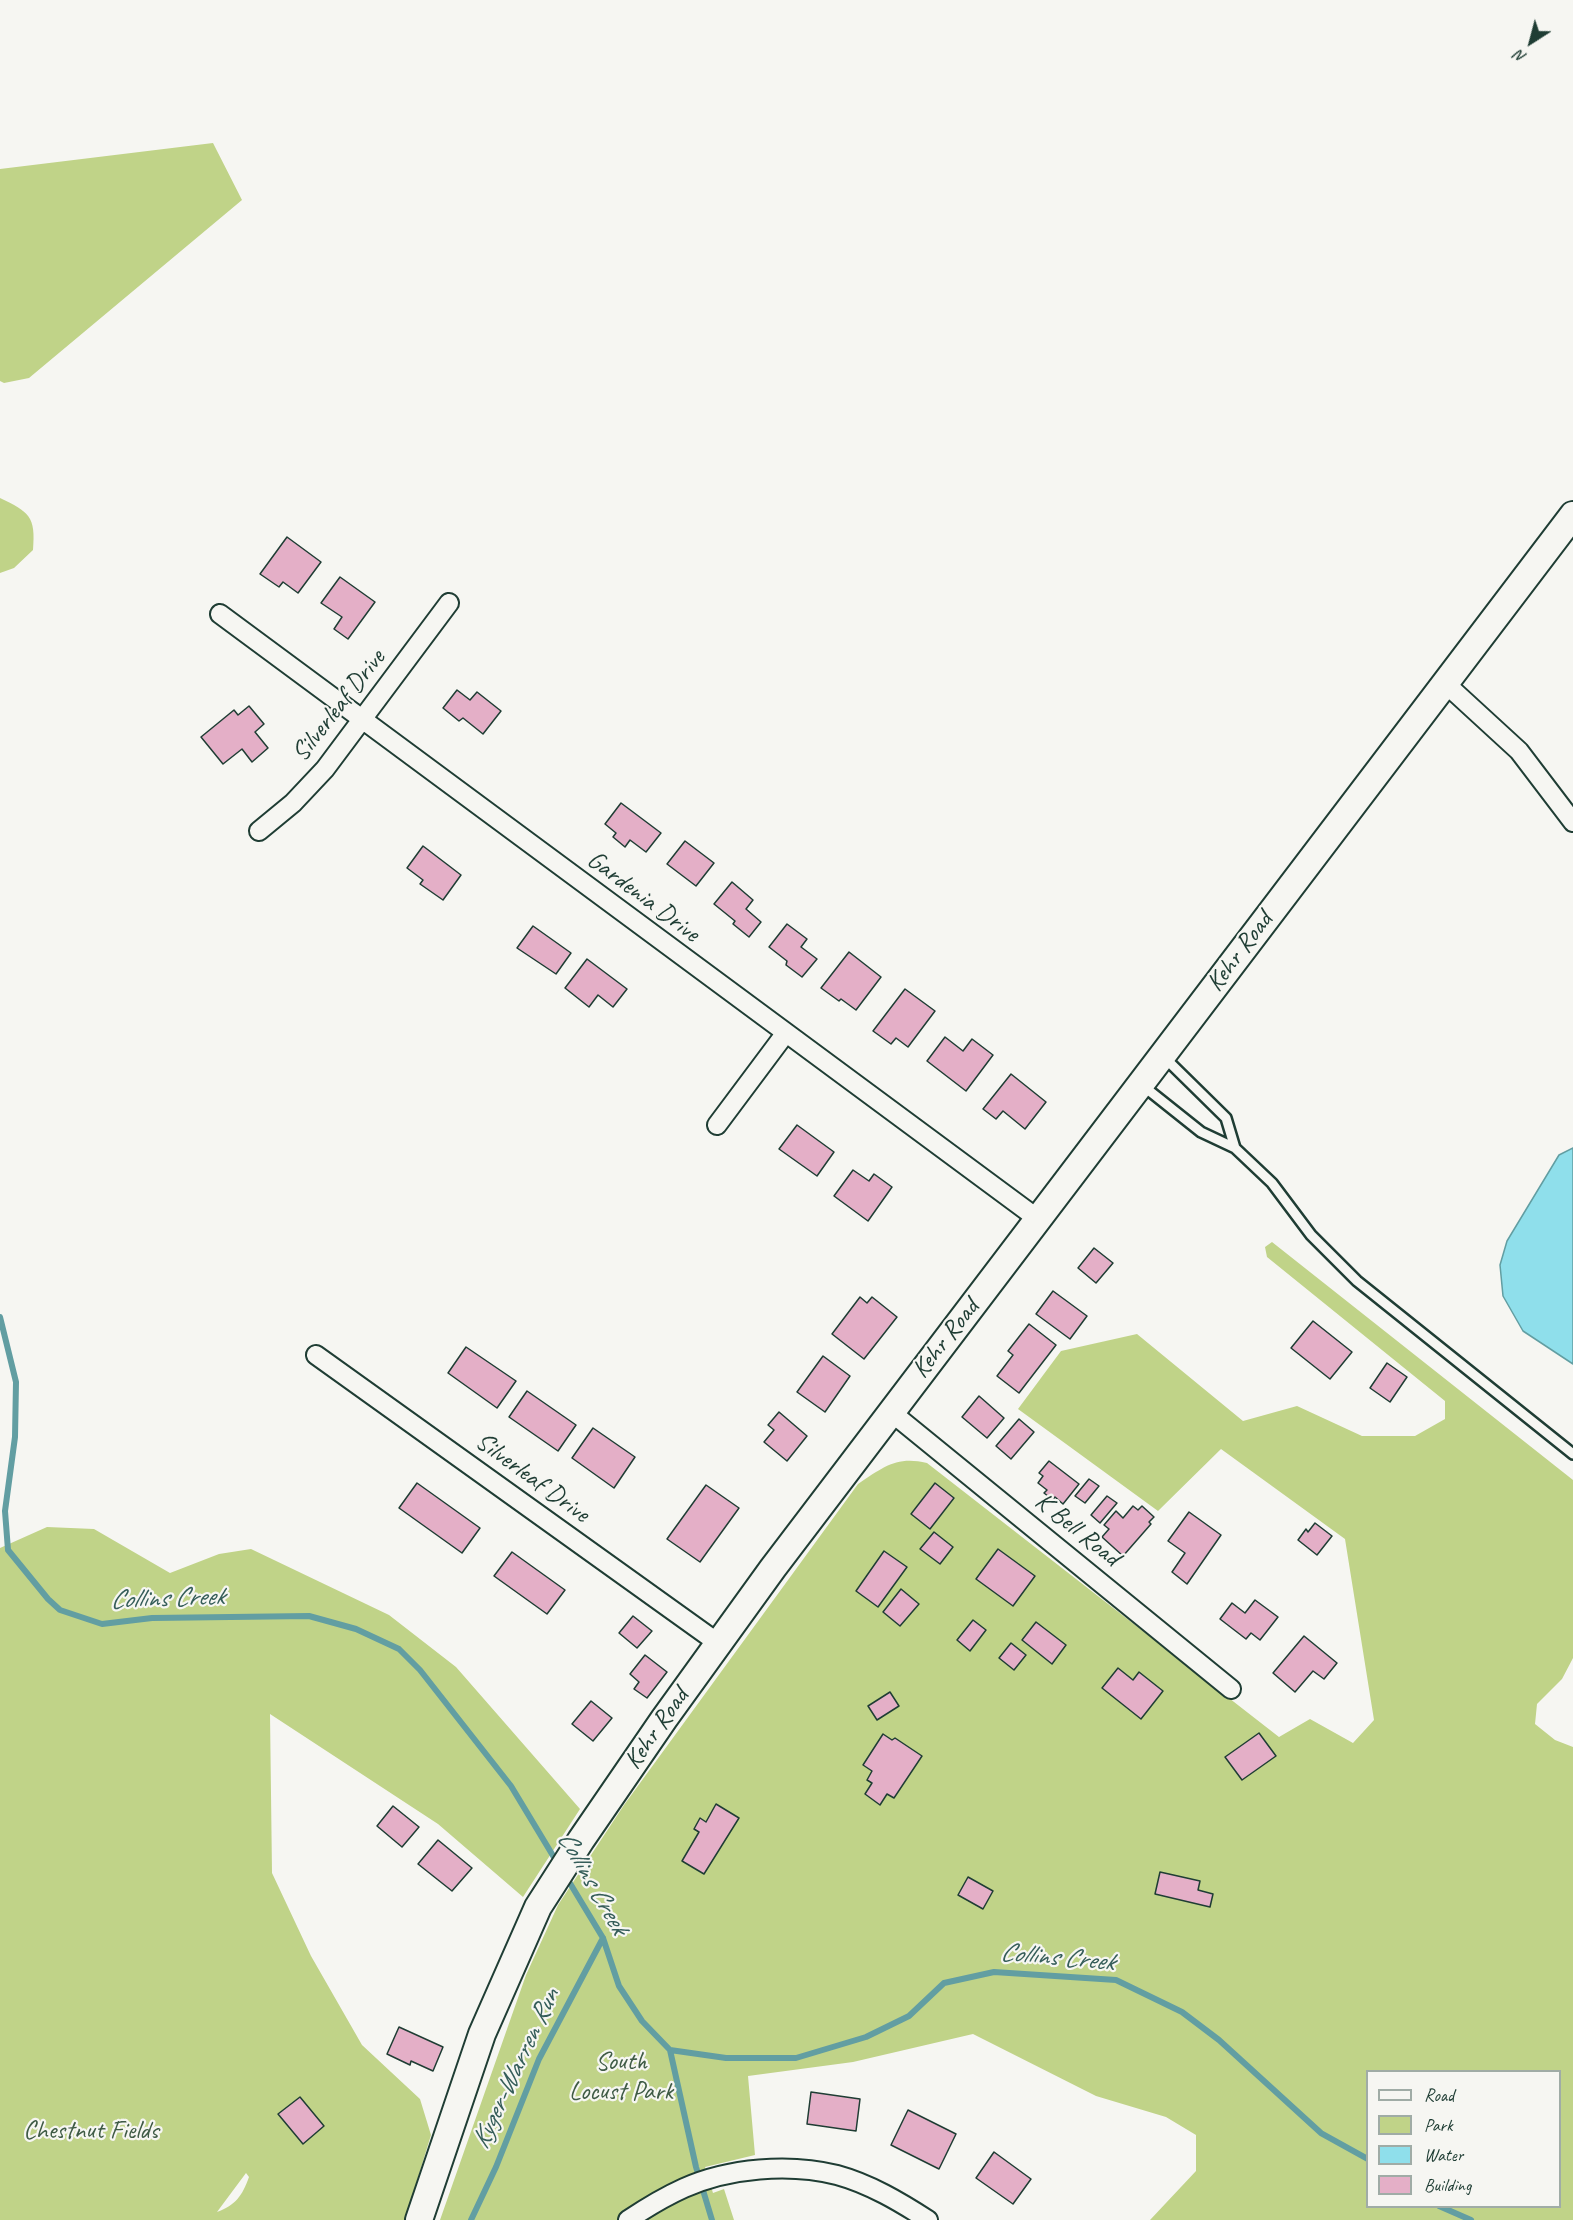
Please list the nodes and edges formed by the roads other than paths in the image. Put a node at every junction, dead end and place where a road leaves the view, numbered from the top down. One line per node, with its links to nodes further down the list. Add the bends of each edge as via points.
1 (1573, 515): 4 (street, Kehr Road)
2 (449, 603): 5 (street, Silverleaf Drive)
3 (220, 614): 5 (street, Gardenia Drive)
4 (1446, 684): 6 (street, via 1519,751); 9 (street, Kehr Road)
5 (362, 719): 7 (street, Silverleaf Drive, via 325,769); 8 (street, Gardenia Drive)
6 (1573, 822)
7 (259, 831)
8 (786, 1034): 11 (street); 13 (street, Gardenia Drive)
9 (1161, 1055): 10 (street, Kehr Road); 12 (lane, via 1226,1118)
10 (1140, 1083): 12 (lane, via 1201,1132); 13 (street, Kehr Road)
11 (717, 1125)
12 (1235, 1148): 16 (lane, via 1272,1183 1311,1235 1357,1281)
13 (1038, 1219): 15 (street, Kehr Road)
14 (316, 1355): 17 (street, Silverleaf Drive)
15 (891, 1412): 17 (street, Kehr Road); 18 (street, K Bell Road)
16 (1573, 1454)
17 (718, 1643): 19 (street, Kehr Road, via 538,1906 482,2034)
18 (1231, 1689)
19 (419, 2220)
20 (628, 2220): 21 (street, via 685,2187 752,2170 813,2171 839,2176 883,2193)
21 (928, 2220)

